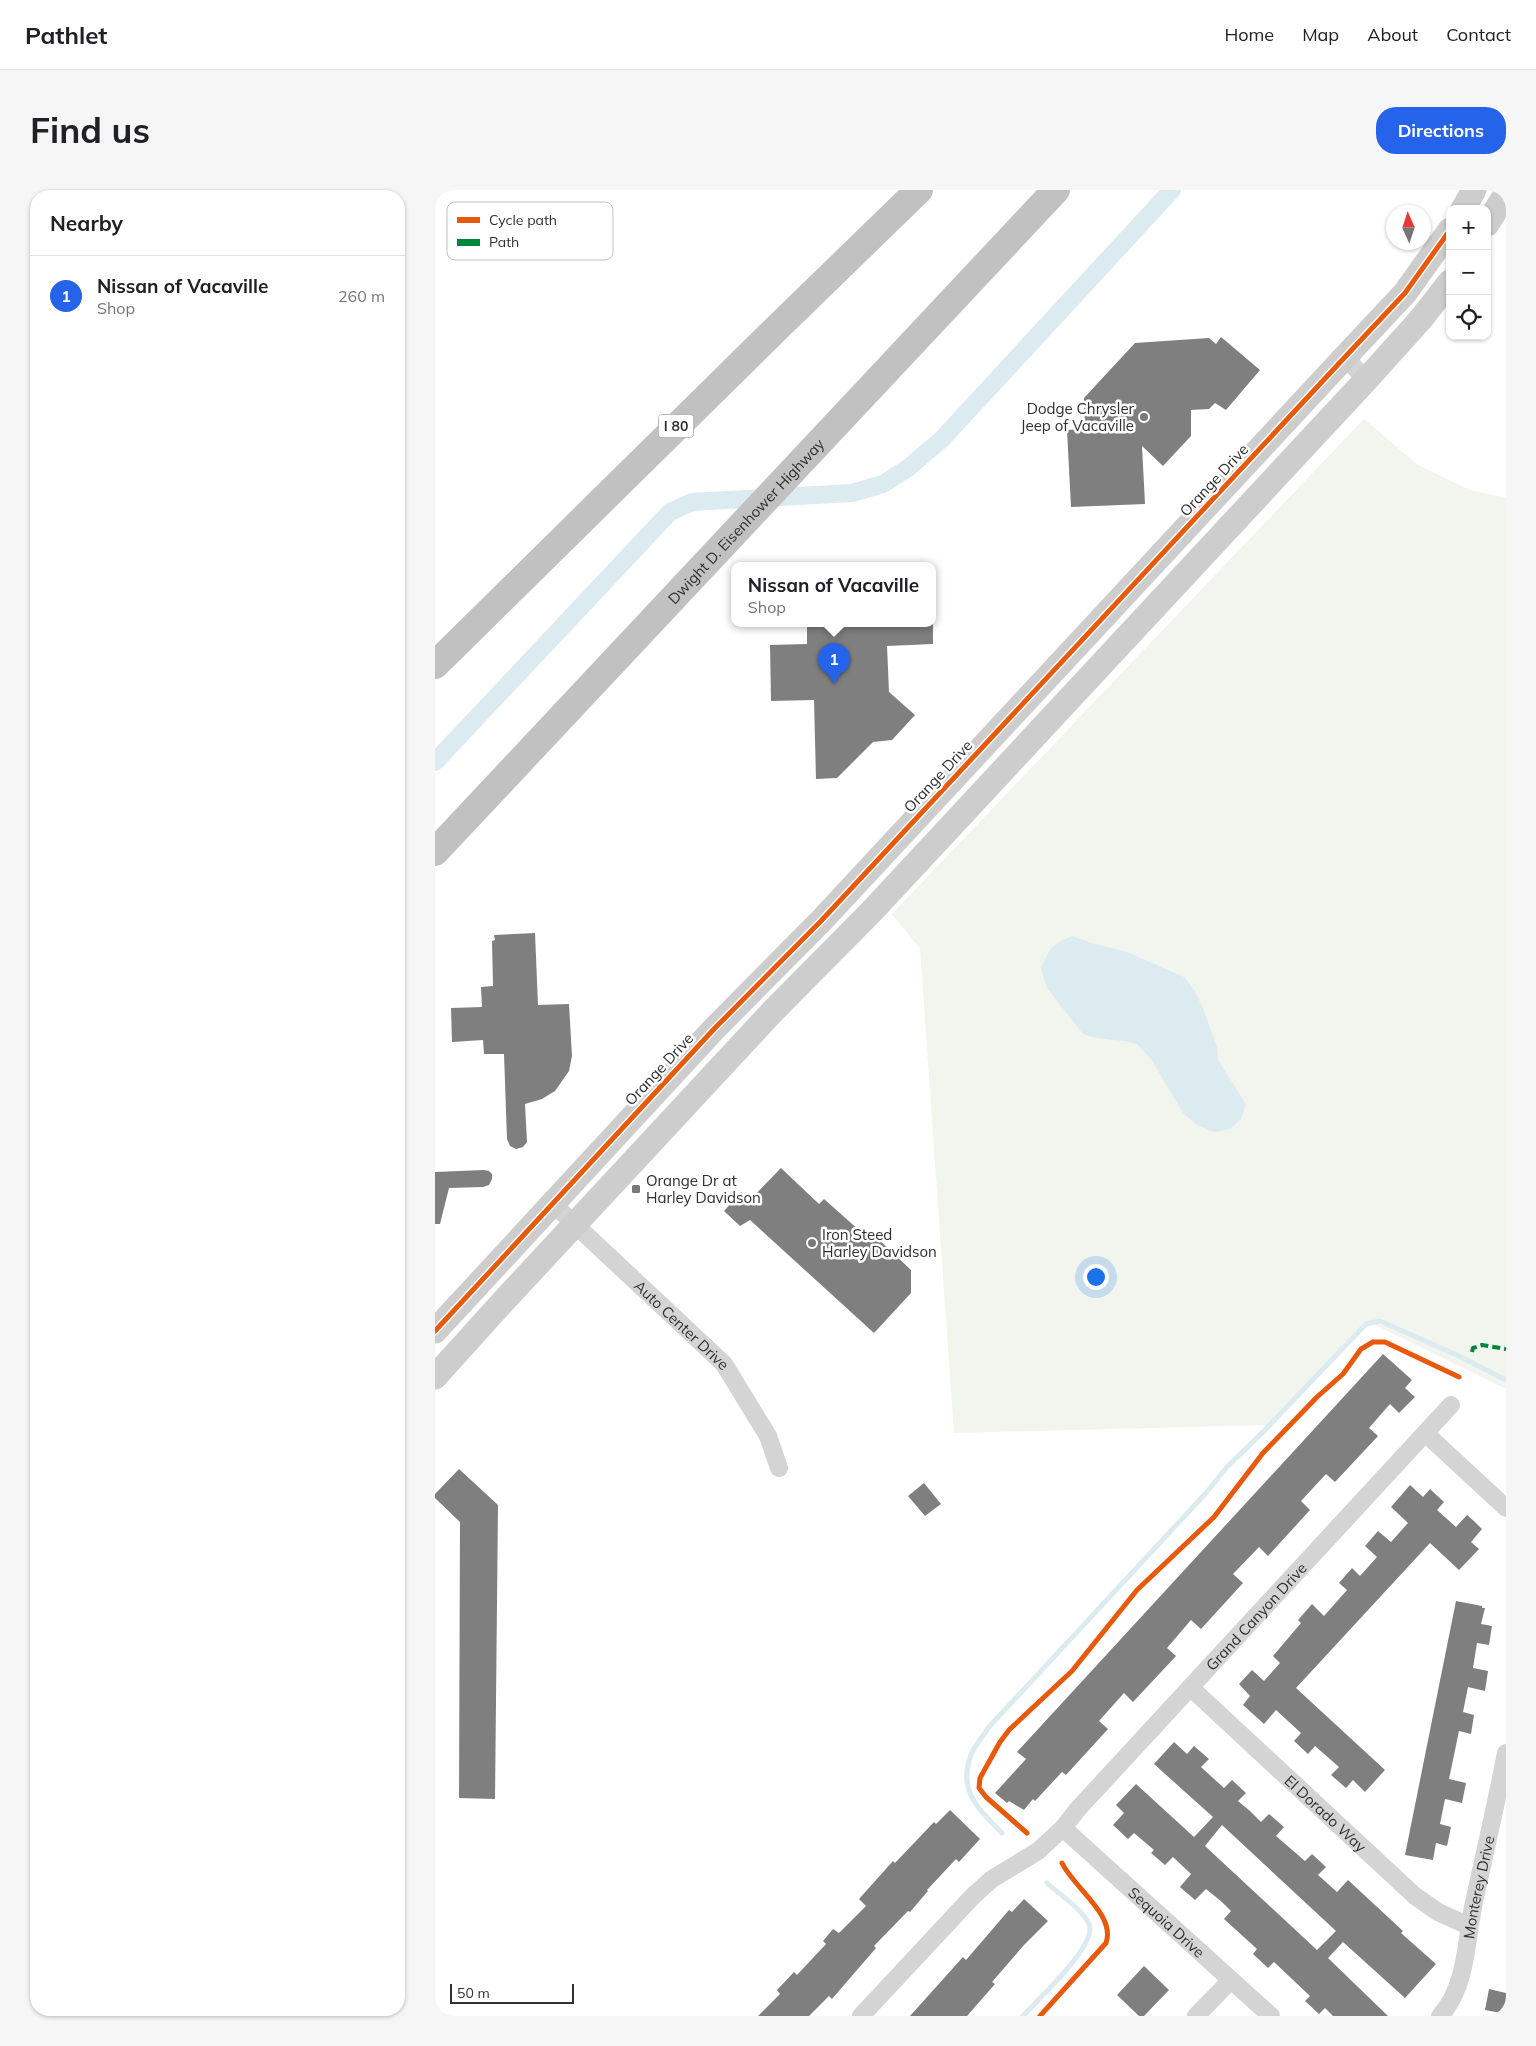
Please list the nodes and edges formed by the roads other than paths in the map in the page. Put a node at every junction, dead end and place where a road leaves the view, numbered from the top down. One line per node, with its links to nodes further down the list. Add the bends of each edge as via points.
1 (919, 190): 11 (highway, I 80)
2 (1056, 190): 12 (highway, Dwight D. Eisenhower Highway)
3 (1474, 190): 5 (street)
4 (1506, 194): 6 (street)
5 (1465, 205)
6 (1491, 218)
7 (1446, 236): 9 (street, Orange Drive, via 1405,293)
8 (1446, 287): 10 (street)
9 (1345, 358): 10 (street); 13 (street, Orange Drive, via 827,915 713,1029)
10 (1366, 380): 14 (street)
11 (435, 665)
12 (435, 852)
13 (552, 1203): 14 (street, Auto Center Drive); 15 (street, Orange Drive)
14 (575, 1225): 16 (street); 19 (street, Auto Center Drive, via 724,1364 768,1436)
15 (435, 1331)
16 (435, 1377)
17 (1451, 1405): 18 (street, Grand Canyon Drive)
18 (1425, 1433): 20 (street); 21 (street, Grand Canyon Drive)
19 (779, 1468)
20 (1506, 1508)
21 (1191, 1688): 23 (street, Grand Canyon Drive); 24 (street, El Dorado Way, via 1415,1896 1438,1912)
22 (1506, 1753): 24 (street, Monterey Drive)
23 (1063, 1828): 25 (street, Sequoia Drive); 26 (street, Grand Canyon Drive, via 1038,1851 992,1879 973,1896)
24 (1469, 1926): 29 (street, Monterey Drive, via 1456,1991)
25 (1231, 1980): 27 (street); 28 (street, Sequoia Drive)
26 (861, 2016)
27 (1195, 2016)
28 (1271, 2016)
29 (1440, 2016)

